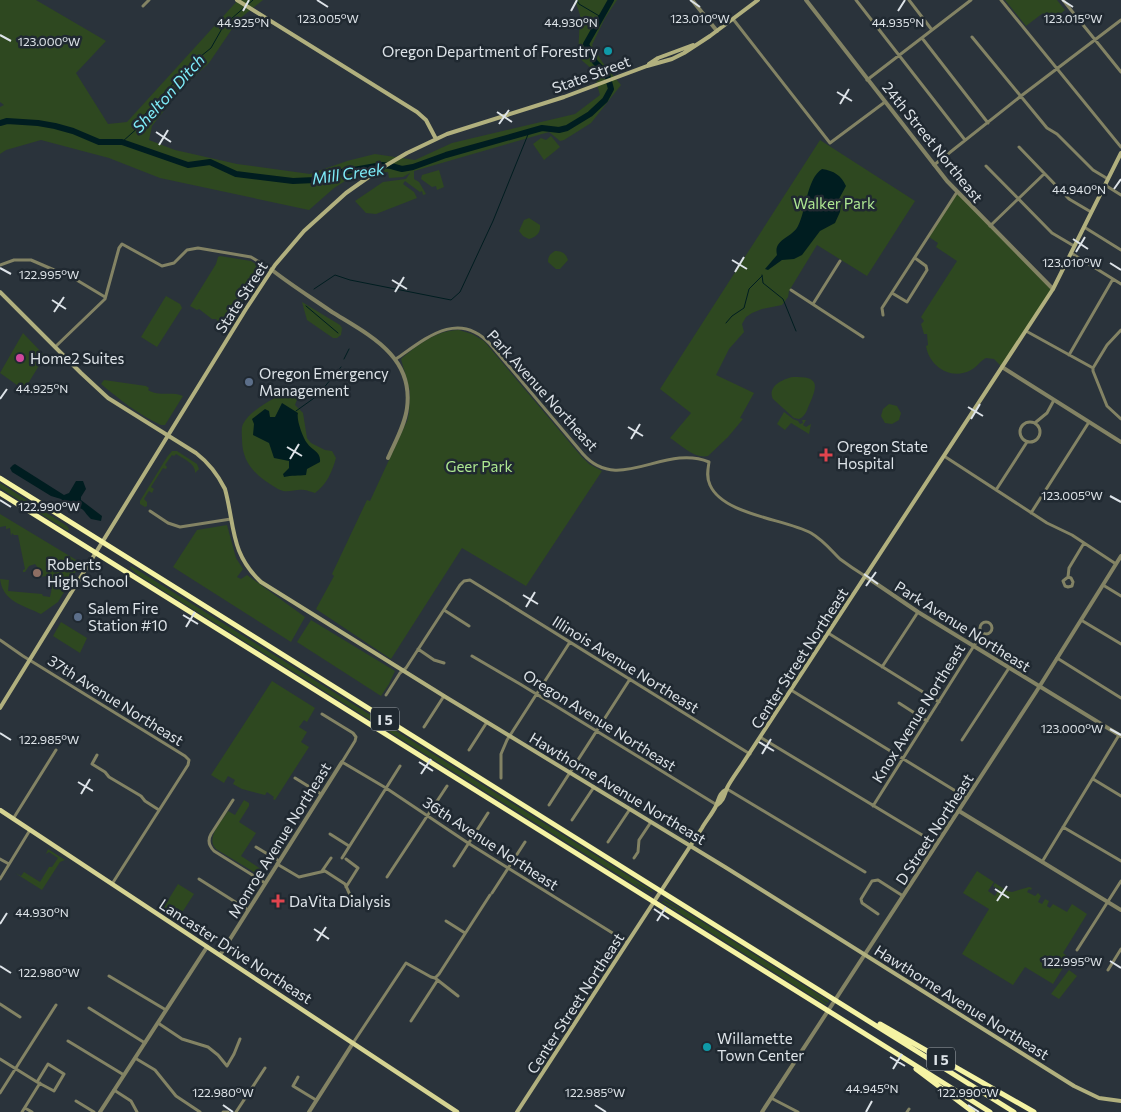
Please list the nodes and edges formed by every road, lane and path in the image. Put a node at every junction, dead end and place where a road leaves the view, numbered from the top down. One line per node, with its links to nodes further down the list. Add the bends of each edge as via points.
1 (149, 0): 11 (street)
2 (758, 0): 12 (main road, State Street)
3 (806, 0): 22 (street, 24th Street Northeast)
4 (856, 0): 19 (street)
5 (909, 0): 14 (street)
6 (971, 0): 14 (street)
7 (1001, 0): 20 (street)
8 (1063, 0): 18 (street)
9 (239, 1): 26 (main road, via 417,112 426,120)
10 (694, 1): 15 (street)
11 (143, 6)
12 (733, 19): 15 (main road, State Street); 24 (street, via 830,143)
13 (1121, 20): 18 (street)
14 (932, 30): 17 (street)
15 (717, 31): 26 (main road, State Street, via 678,56 660,63)
16 (972, 37): 23 (street)
17 (922, 38): 19 (street); 25 (street)
18 (1095, 40): 20 (street); 21 (street)
19 (899, 55): 22 (street); 27 (street)
20 (1057, 70): 23 (street); 29 (street)
21 (1121, 72)
22 (868, 80): 24 (street, 24th Street Northeast)
23 (1021, 96): 25 (street); 34 (street, via 1047,128 1093,170)
24 (885, 102): 31 (street, 24th Street Northeast)
25 (988, 122): 27 (street)
26 (436, 139): 48 (main road, State Street, via 371,175 322,214)
27 (965, 140): 31 (street)
28 (1019, 147): 33 (street)
29 (1121, 147)
30 (1121, 153): 34 (main road, Center Street Northeast)
31 (934, 165): 36 (street, 24th Street Northeast)
32 (986, 166): 38 (street)
33 (1044, 174): 38 (street); 39 (street, via 1073,203)
34 (1108, 179): 35 (main road, Center Street Northeast)
35 (1105, 185): 37 (street); 39 (main road, Center Street Northeast)
36 (957, 192): 40 (street, 24th Street Northeast); 45 (street)
37 (1121, 195)
38 (1018, 199): 40 (street); 42 (street, via 1056,237)
39 (1091, 212): 41 (main road, Center Street Northeast)
40 (990, 226): 52 (street, 24th Street Northeast)
41 (1084, 227): 42 (main road, Center Street Northeast); 43 (street)
42 (1074, 246): 44 (main road, Center Street Northeast)
43 (1121, 250)
44 (1071, 253): 49 (street); 52 (main road, Center Street Northeast)
45 (915, 258): 54 (street); 54 (street, via 927,270 906,302)
46 (840, 261): 56 (street)
47 (0, 265): 55 (street, via 14,260 31,260 76,279)
48 (272, 270): 55 (street, via 251,257 196,248 164,266 122,244); 63 (street, via 379,342); 70 (main road, State Street)
49 (1113, 280): 50 (street); 62 (street)
50 (1121, 284)
51 (792, 290): 56 (street)
52 (1053, 290): 59 (main road, Center Street Northeast)
53 (0, 292): 61 (main road, Hawthorne Avenue Northeast)
54 (892, 293): 57 (street, via 882,308)
55 (105, 297): 61 (street)
56 (813, 304): 60 (street)
57 (883, 315)
58 (1121, 330): 65 (street)
59 (1026, 331): 62 (street); 64 (main road, Center Street Northeast)
60 (863, 337)
61 (55, 347): 70 (main road, Hawthorne Avenue Northeast, via 108,398)
62 (1070, 355): 65 (street)
63 (396, 359): 74 (street, via 405,376 407,408); 84 (street, Park Avenue Northeast, via 442,330 460,328 474,332 486,340 585,457 596,465 618,470 684,456 709,462 709,484 719,497 752,513 812,534)
64 (1002, 367): 66 (street); 73 (main road, Center Street Northeast)
65 (1093, 368): 67 (street, via 1107,406)
66 (1054, 400): 68 (street, via 1047,413); 69 (street)
67 (1121, 419)
68 (1036, 422): 71 (street, via 1039,438); 71 (street, via 1026,422 1020,429 1021,438)
69 (1088, 422): 72 (street); 79 (street)
70 (167, 436): 80 (main road, Hawthorne Avenue Northeast, via 196,453 213,470 224,489); 101 (main road, State Street)
71 (1027, 442): 76 (street)
72 (1121, 442)
73 (944, 456): 76 (street); 84 (main road, Center Street Northeast)
74 (388, 458)
75 (0, 478): 204 (highway, I 5)
76 (996, 490): 79 (street)
77 (0, 493): 214 (highway, I 5)
78 (150, 511): 80 (street, via 180,527)
79 (1031, 513): 81 (street)
80 (231, 519): 105 (main road, Hawthorne Avenue Northeast, via 238,552 261,582)
81 (1084, 543): 83 (street); 85 (street, via 1069,568)
82 (1121, 556): 83 (street, D Street Northeast)
83 (1116, 564): 86 (street, D Street Northeast)
84 (866, 576): 89 (street, Park Avenue Northeast); 92 (main road, Center Street Northeast)
85 (1068, 578)
86 (1103, 585): 87 (street); 90 (street, D Street Northeast)
87 (1121, 596)
88 (444, 610): 91 (street); 95 (street, Illinois Avenue Northeast, via 464,581 474,582); 98 (street)
89 (918, 612): 97 (street, Park Avenue Northeast); 103 (street)
90 (1081, 620): 96 (street); 100 (street, D Street Northeast)
91 (469, 626)
92 (828, 633): 103 (street); 108 (main road, Center Street Northeast)
93 (982, 633): 93 (street, Knox Avenue Northeast, via 980,624 990,622 991,632); 97 (street, Knox Avenue Northeast)
94 (0, 640): 101 (street, 37th Avenue Northeast)
95 (570, 642): 106 (street, Illinois Avenue Northeast); 109 (street)
96 (1121, 644)
97 (974, 647): 104 (street, Park Avenue Northeast); 113 (street, Knox Avenue Northeast)
98 (418, 649): 102 (street); 105 (street)
99 (472, 656): 109 (street, Oregon Avenue Northeast)
100 (1057, 658): 107 (street, D Street Northeast); 112 (street)
101 (30, 660): 115 (main road, State Street); 149 (street, 37th Avenue Northeast, via 189,760)
102 (444, 663)
103 (882, 667): 113 (street)
104 (1009, 668): 107 (street, Park Avenue Northeast); 124 (street)
105 (403, 671): 110 (street); 111 (main road, Hawthorne Avenue Northeast)
106 (630, 679): 120 (street); 127 (street, Illinois Avenue Northeast)
107 (1040, 687): 122 (street, Park Avenue Northeast); 142 (street, D Street Northeast)
108 (791, 690): 123 (main road, Center Street Northeast); 129 (street)
109 (537, 694): 120 (street, Oregon Avenue Northeast); 121 (street)
110 (386, 695)
111 (444, 696): 118 (main road, Hawthorne Avenue Northeast); 119 (street)
112 (1121, 698)
113 (939, 702): 117 (street, Knox Avenue Northeast)
114 (899, 703): 117 (street)
115 (0, 708)
116 (322, 714): 130 (street, Monroe Avenue Northeast, via 356,737)
117 (927, 721): 129 (street, Knox Avenue Northeast)
118 (487, 722): 121 (main road, Hawthorne Avenue Northeast); 126 (street)
119 (424, 727)
120 (597, 730): 132 (street); 145 (street, Oregon Avenue Northeast)
121 (509, 736): 132 (main road, Hawthorne Avenue Northeast); 134 (street, via 501,754)
122 (1120, 736): 135 (street)
123 (760, 737): 127 (main road, Center Street Northeast); 146 (street)
124 (962, 740)
125 (56, 750): 153 (street)
126 (469, 750)
127 (750, 754): 139 (main road, Center Street Northeast)
128 (97, 755): 149 (street, via 92,764)
129 (902, 759): 142 (street); 146 (street, Knox Avenue Northeast)
130 (342, 762): 138 (street, 36th Avenue Northeast); 140 (street, Monroe Avenue Northeast)
131 (400, 766): 138 (street)
132 (570, 773): 137 (main road, Hawthorne Avenue Northeast); 144 (street)
133 (295, 778): 140 (street)
134 (501, 778)
135 (1093, 779): 141 (street); 156 (street)
136 (446, 786): 152 (street)
137 (594, 787): 147 (main road, Hawthorne Avenue Northeast); 154 (street)
138 (386, 788): 152 (street, 36th Avenue Northeast); 163 (street)
139 (727, 789): 145 (main road, Center Street Northeast); 176 (street)
140 (321, 794): 169 (street, Monroe Avenue Northeast)
141 (1121, 796)
142 (967, 798): 150 (street, D Street Northeast)
143 (233, 800): 181 (street, via 209,837 210,846)
144 (549, 804)
145 (716, 804): 164 (main road, Center Street Northeast)
146 (873, 806): 162 (street)
147 (630, 809): 155 (main road, Hawthorne Avenue Northeast); 160 (street)
148 (0, 810): 153 (main road, Lancaster Drive Northeast)
149 (159, 810): 182 (street)
150 (959, 811): 162 (street, D Street Northeast); 170 (street)
151 (488, 813): 161 (street)
152 (427, 816): 161 (street, 36th Avenue Northeast); 177 (street)
153 (14, 819): 157 (main road, Lancaster Drive Northeast)
154 (572, 820)
155 (651, 822): 164 (main road, Hawthorne Avenue Northeast); 167 (street, via 639,840)
156 (1064, 827): 170 (street); 171 (street)
157 (30, 830): 172 (street); 182 (main road, Lancaster Drive Northeast)
158 (330, 834): 163 (street)
159 (525, 842): 174 (street)
160 (608, 842)
161 (468, 843): 173 (street); 174 (street, 36th Avenue Northeast)
162 (937, 844): 184 (street, D Street Northeast)
163 (349, 846): 183 (street, via 344,859 358,868)
164 (690, 846): 192 (main road, Center Street Northeast); 196 (main road, Hawthorne Avenue Northeast)
165 (256, 847): 169 (street)
166 (331, 858): 175 (street)
167 (634, 858)
168 (0, 859): 172 (street)
169 (278, 862): 175 (street, via 299,877); 181 (street, Monroe Avenue Northeast)
170 (1042, 862): 185 (street)
171 (1121, 862)
172 (9, 864): 178 (street)
173 (454, 866)
174 (508, 868): 191 (street); 192 (street, 36th Avenue Northeast)
175 (322, 871): 183 (street)
176 (865, 872)
177 (387, 877)
178 (0, 879)
179 (199, 879): 187 (street)
180 (1121, 881): 185 (street)
181 (266, 882): 187 (street, Monroe Avenue Northeast)
182 (112, 884): 193 (main road, Lancaster Drive Northeast)
183 (346, 887): 186 (street, via 351,897)
184 (903, 896): 189 (street, via 878,880 872,881 861,900); 196 (street, D Street Northeast)
185 (1107, 902): 188 (street); 195 (street)
186 (368, 908)
187 (248, 910): 197 (street, Monroe Avenue Northeast)
188 (1121, 910)
189 (878, 914)
190 (446, 920): 191 (street)
191 (466, 933): 200 (street)
192 (627, 942): 240 (main road, Center Street Northeast)
193 (207, 947): 197 (main road, Lancaster Drive Northeast); 206 (street)
194 (1121, 949): 198 (street)
195 (1077, 950)
196 (865, 954): 224 (street, D Street Northeast); 227 (main road, Hawthorne Avenue Northeast, via 1082,1090 1099,1098)
197 (220, 955): 213 (main road, Lancaster Drive Northeast)
198 (1108, 970)
199 (110, 976): 206 (street)
200 (436, 979): 201 (street); 208 (street); 213 (street, via 406,963)
201 (458, 996)
202 (0, 1004): 207 (street)
203 (56, 1005): 218 (street)
204 (847, 1007): 245 (highway, I 5); 246 (highway, I 5)
205 (89, 1008): 212 (street)
206 (166, 1010): 209 (street)
207 (20, 1017)
208 (411, 1021)
209 (158, 1023): 210 (street, via 182,1039 208,1047 227,1066); 212 (street)
210 (240, 1039)
211 (68, 1041): 219 (street)
212 (145, 1043): 215 (street)
213 (353, 1043): 225 (street); 239 (main road, Lancaster Drive Northeast)
214 (902, 1057): 243 (highway); 244 (highway, I 5)
215 (135, 1058): 219 (street); 234 (street, via 155,1070 176,1096)
216 (0, 1059): 218 (street)
217 (264, 1068): 237 (street)
218 (15, 1069): 221 (street); 223 (street)
219 (124, 1075): 222 (street)
220 (298, 1077): 225 (street, via 293,1086)
221 (39, 1082): 221 (street, via 54,1090 64,1074 48,1064); 228 (street)
222 (114, 1090): 232 (street); 233 (street, via 131,1101)
223 (0, 1093)
224 (771, 1098): 241 (street, D Street Northeast); 242 (street)
225 (316, 1100): 238 (street)
226 (76, 1101): 231 (street)
227 (1121, 1101)
228 (25, 1108): 229 (street); 230 (street)
229 (22, 1112)
230 (32, 1112)
231 (94, 1112)
232 (100, 1112)
233 (137, 1112)
234 (200, 1112)
235 (223, 1112): 236 (street)
236 (228, 1112)
237 (236, 1112)
238 (309, 1112)
239 (457, 1112)
240 (517, 1112)
241 (762, 1112)
242 (798, 1112)
243 (974, 1112)
244 (990, 1112)
245 (1014, 1112)
246 (1034, 1112)

